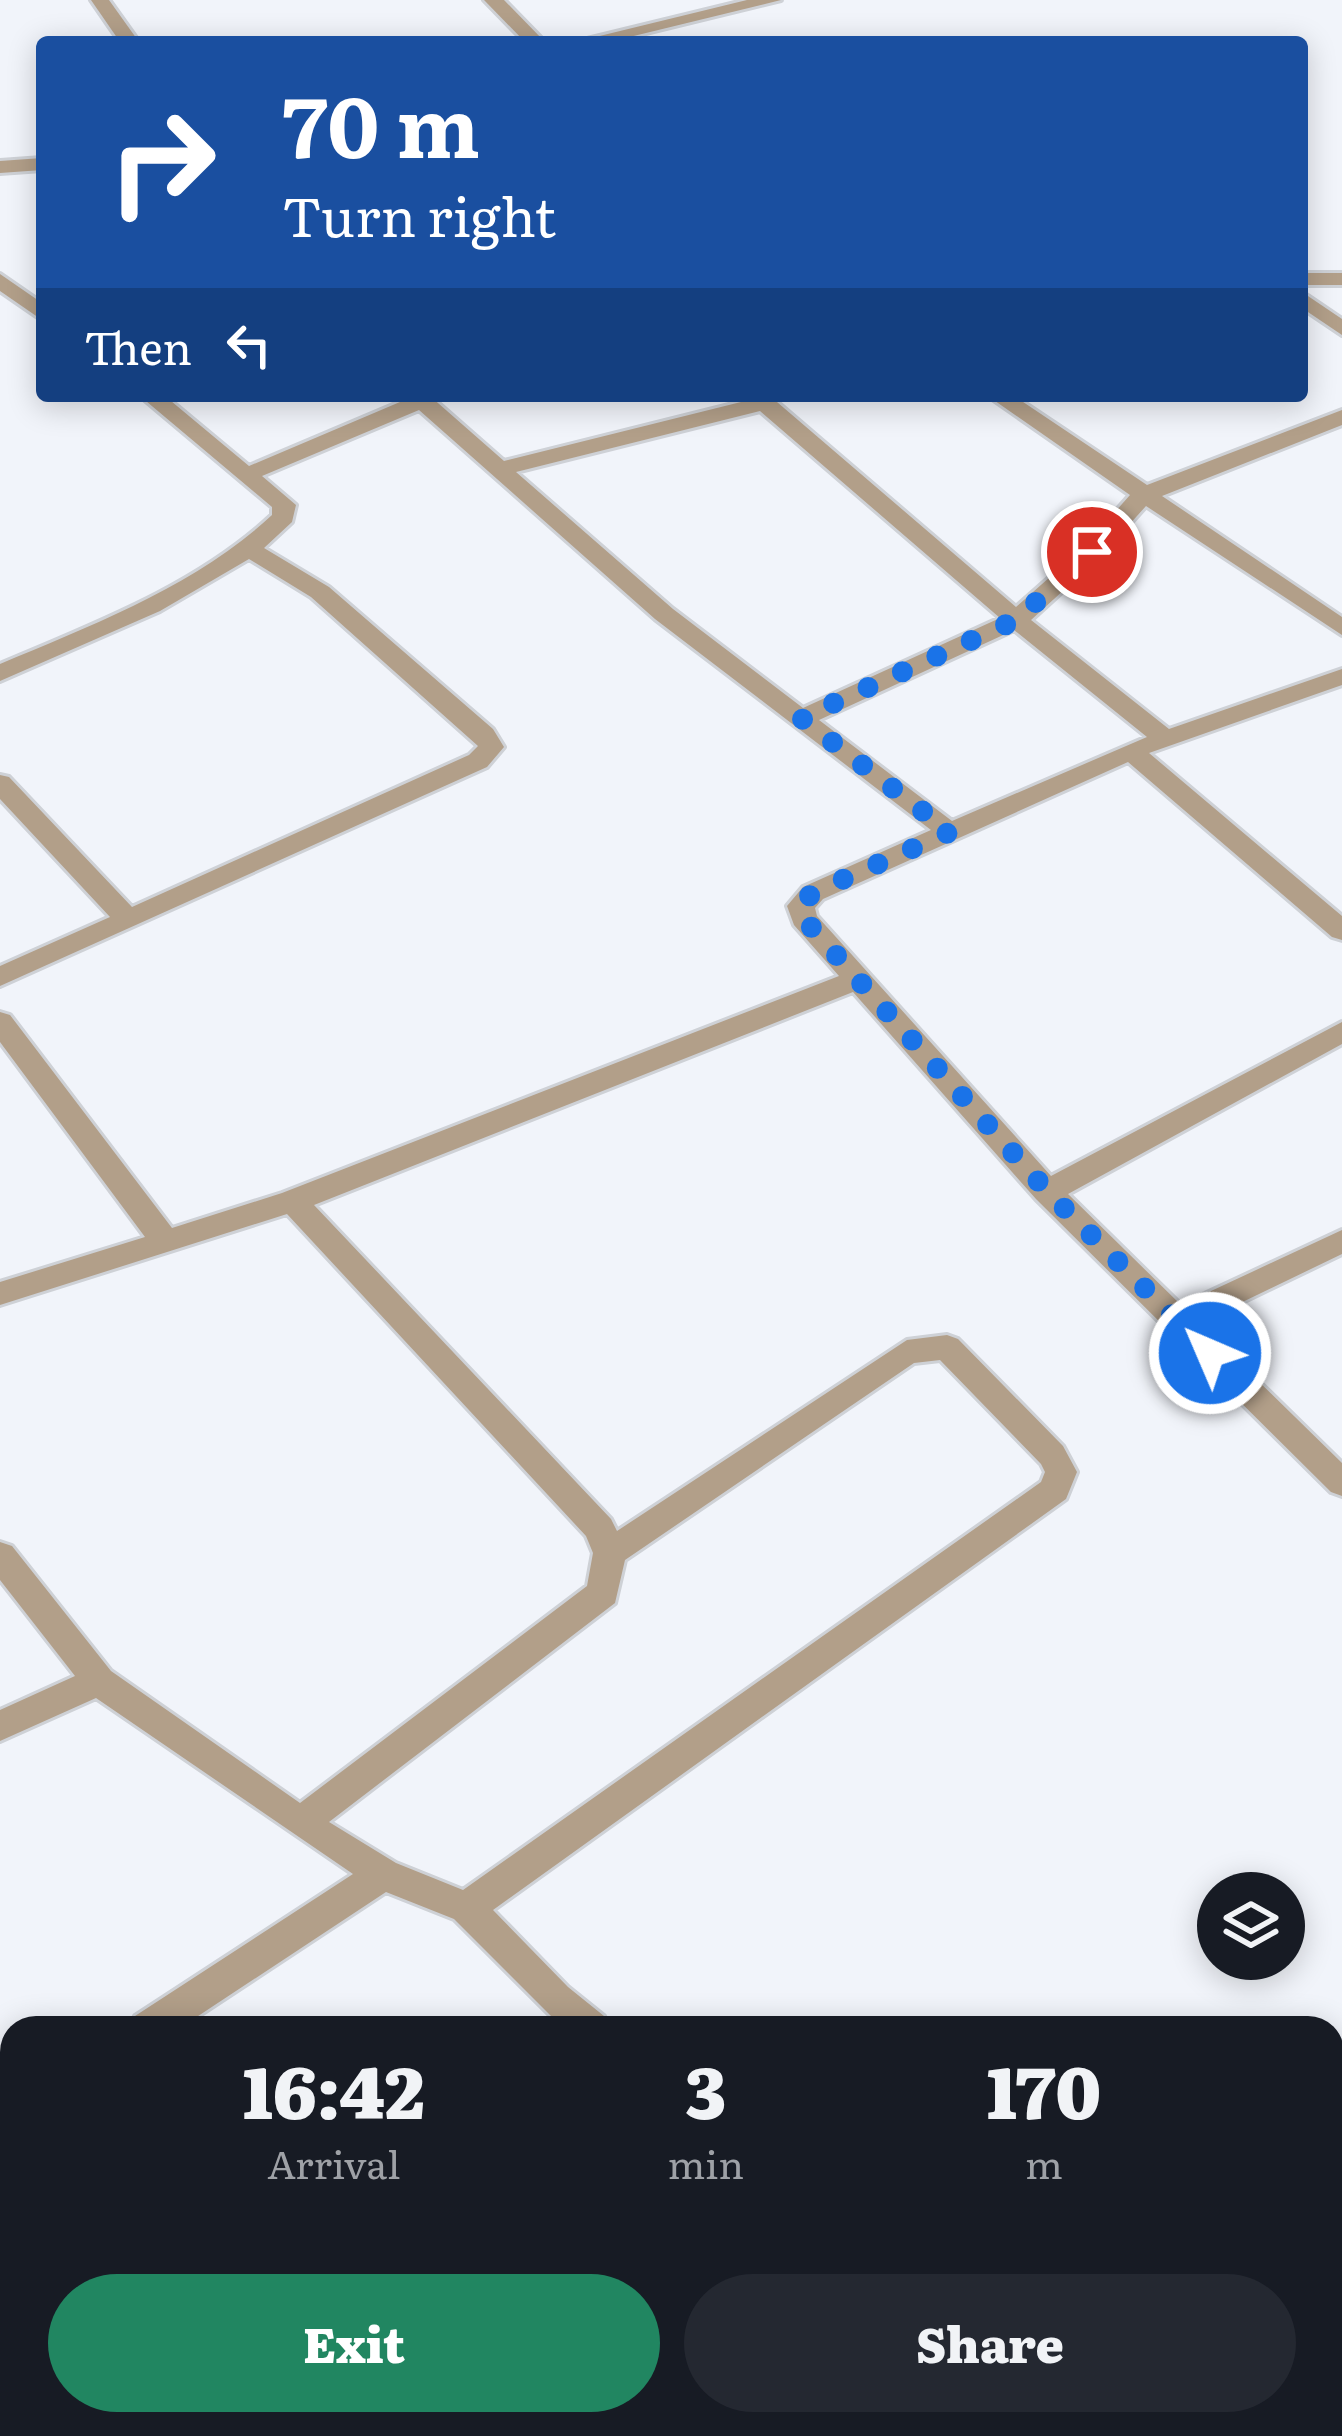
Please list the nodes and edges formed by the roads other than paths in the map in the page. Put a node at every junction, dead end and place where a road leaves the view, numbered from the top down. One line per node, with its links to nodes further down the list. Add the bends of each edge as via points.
1 (100, 0): 4 (street)
2 (493, 0): 5 (street)
3 (772, 0): 6 (street)
4 (126, 36)
5 (530, 36)
6 (611, 36)
7 (36, 164): 8 (street)
8 (0, 166)
9 (1308, 279): 10 (street)
10 (1342, 279)
11 (0, 280): 13 (street)
12 (1308, 303): 14 (street)
13 (36, 309)
14 (1342, 329)
15 (158, 402): 23 (street)
16 (412, 402): 23 (street)
17 (422, 402): 22 (street)
18 (750, 402): 22 (street)
19 (764, 402): 26 (street)
20 (1008, 402): 24 (street)
21 (1342, 417): 24 (street)
22 (499, 469): 30 (street, via 664,614)
23 (246, 475): 25 (street, via 284,505 284,517)
24 (1143, 495): 26 (street); 27 (street)
25 (250, 548): 28 (street, via 109,626); 35 (street, via 320,592 490,747 478,761)
26 (1016, 620): 30 (street); 31 (street)
27 (1342, 628)
28 (0, 674)
29 (1342, 677): 31 (street)
30 (801, 718): 34 (street)
31 (1166, 739): 32 (street)
32 (1131, 751): 34 (street); 36 (street)
33 (0, 783): 35 (street)
34 (950, 832): 38 (street, via 812,893 801,906)
35 (128, 919): 37 (street)
36 (1342, 931)
37 (0, 977)
38 (858, 979): 41 (street); 42 (street)
39 (0, 1022): 43 (street)
40 (1342, 1032): 41 (street)
41 (1047, 1191): 46 (street)
42 (293, 1201): 43 (street); 48 (street, via 599,1528)
43 (164, 1240): 45 (street)
44 (1342, 1240): 46 (street)
45 (0, 1294)
46 (1178, 1320): 47 (street)
47 (1342, 1483)
48 (610, 1553): 52 (street, via 603,1593); 54 (street, via 908,1352 931,1346 947,1347 1060,1472 1054,1490)
49 (0, 1555): 50 (street)
50 (99, 1681): 51 (street); 52 (street)
51 (0, 1726)
52 (301, 1823): 53 (street)
53 (383, 1874): 54 (street); 55 (street)
54 (467, 1908): 56 (street)
55 (166, 2016)
56 (576, 2016)

